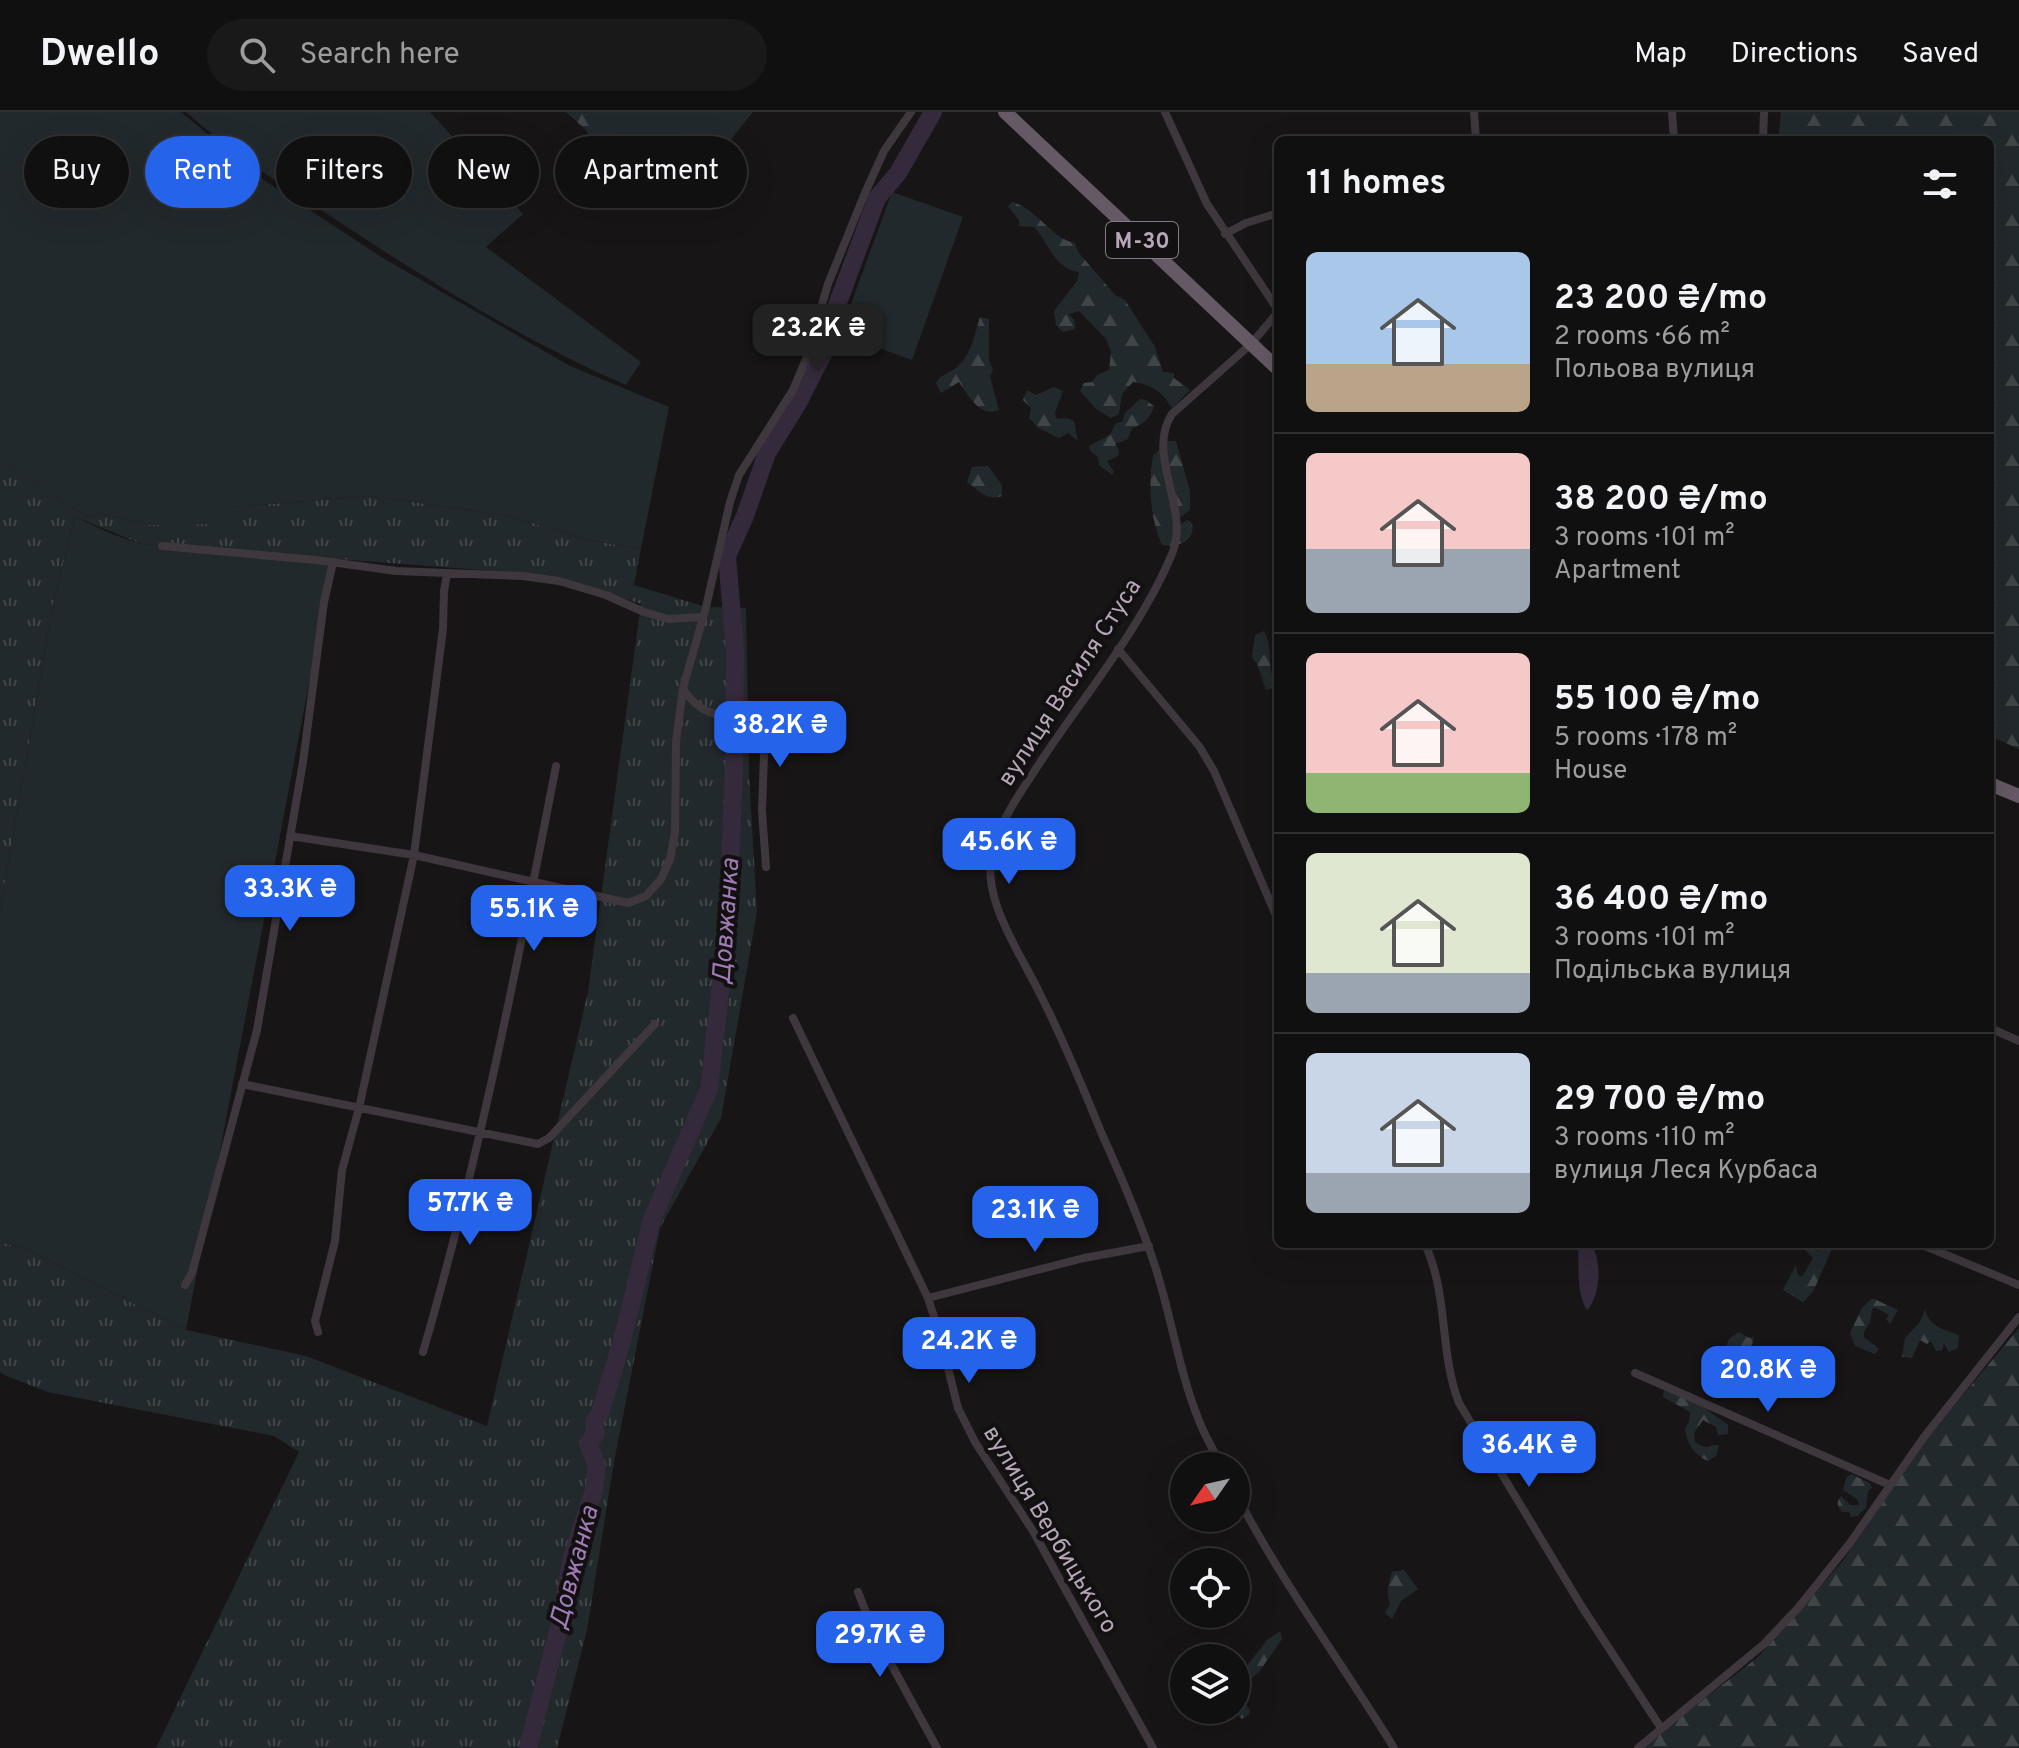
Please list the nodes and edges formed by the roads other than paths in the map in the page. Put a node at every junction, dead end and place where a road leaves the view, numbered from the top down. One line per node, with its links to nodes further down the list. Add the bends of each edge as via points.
1 (911, 112): 19 (street, via 884,151 865,193 793,390 739,475)
2 (1005, 112): 14 (highway, М-30)
3 (1165, 112): 11 (street)
4 (1474, 112): 7 (street)
5 (1672, 112): 8 (street)
6 (1764, 112): 9 (street)
7 (1476, 136)
8 (1674, 136)
9 (1763, 136)
10 (1274, 214): 11 (street)
11 (1225, 234): 12 (street)
12 (1274, 305)
13 (1274, 316): 14 (street)
14 (1251, 344): 15 (highway, М-30); 20 (street, вулиця Василя Стуса, via 1165,424 1163,445 1178,530 1156,587)
15 (1274, 365)
16 (162, 546): 17 (street)
17 (333, 562): 18 (street); 25 (street)
18 (447, 574): 19 (street, via 559,581 668,619); 26 (street)
19 (702, 617): 21 (street)
20 (1118, 649): 29 (street, via 1214,771); 37 (street, вулиця Василя Стуса, via 1005,818 992,850 991,882 1000,913 1075,1068)
21 (683, 688): 27 (street, via 705,711 752,716 765,726); 28 (street, via 675,832 661,879 646,896 628,903)
22 (556, 766): 28 (street)
23 (1994, 786): 24 (highway)
24 (2019, 796)
25 (290, 836): 26 (street); 34 (street, via 257,1030)
26 (414, 855): 28 (street); 35 (street)
27 (766, 867)
28 (533, 883): 36 (street)
29 (1274, 911)
30 (793, 1018): 42 (street, вулиця Вербицького)
31 (655, 1024): 36 (street, via 549,1138 529,1144)
32 (1994, 1030): 33 (street)
33 (2019, 1041)
34 (242, 1084): 35 (street); 40 (street)
35 (359, 1108): 36 (street); 44 (street, via 342,1170 335,1241 315,1321)
36 (479, 1132): 45 (street)
37 (1149, 1246): 42 (street); 47 (street, вулиця Василя Стуса, via 1191,1396)
38 (1426, 1248): 51 (street, via 1441,1291 1451,1382 1459,1403)
39 (1930, 1248): 41 (street)
40 (185, 1285)
41 (2019, 1285)
42 (928, 1298): 53 (street, вулиця Вербицького, via 958,1408 975,1442 1033,1531)
43 (2019, 1317): 48 (street)
44 (318, 1332)
45 (423, 1352)
46 (1635, 1373): 48 (street)
47 (1215, 1452)
48 (1890, 1485): 51 (street, via 1814,1589 1764,1644)
49 (1250, 1521): 54 (street)
50 (858, 1592): 52 (street, via 874,1633)
51 (1661, 1728): 55 (street)
52 (937, 1748)
53 (1153, 1748)
54 (1394, 1748)
55 (1638, 1748)

